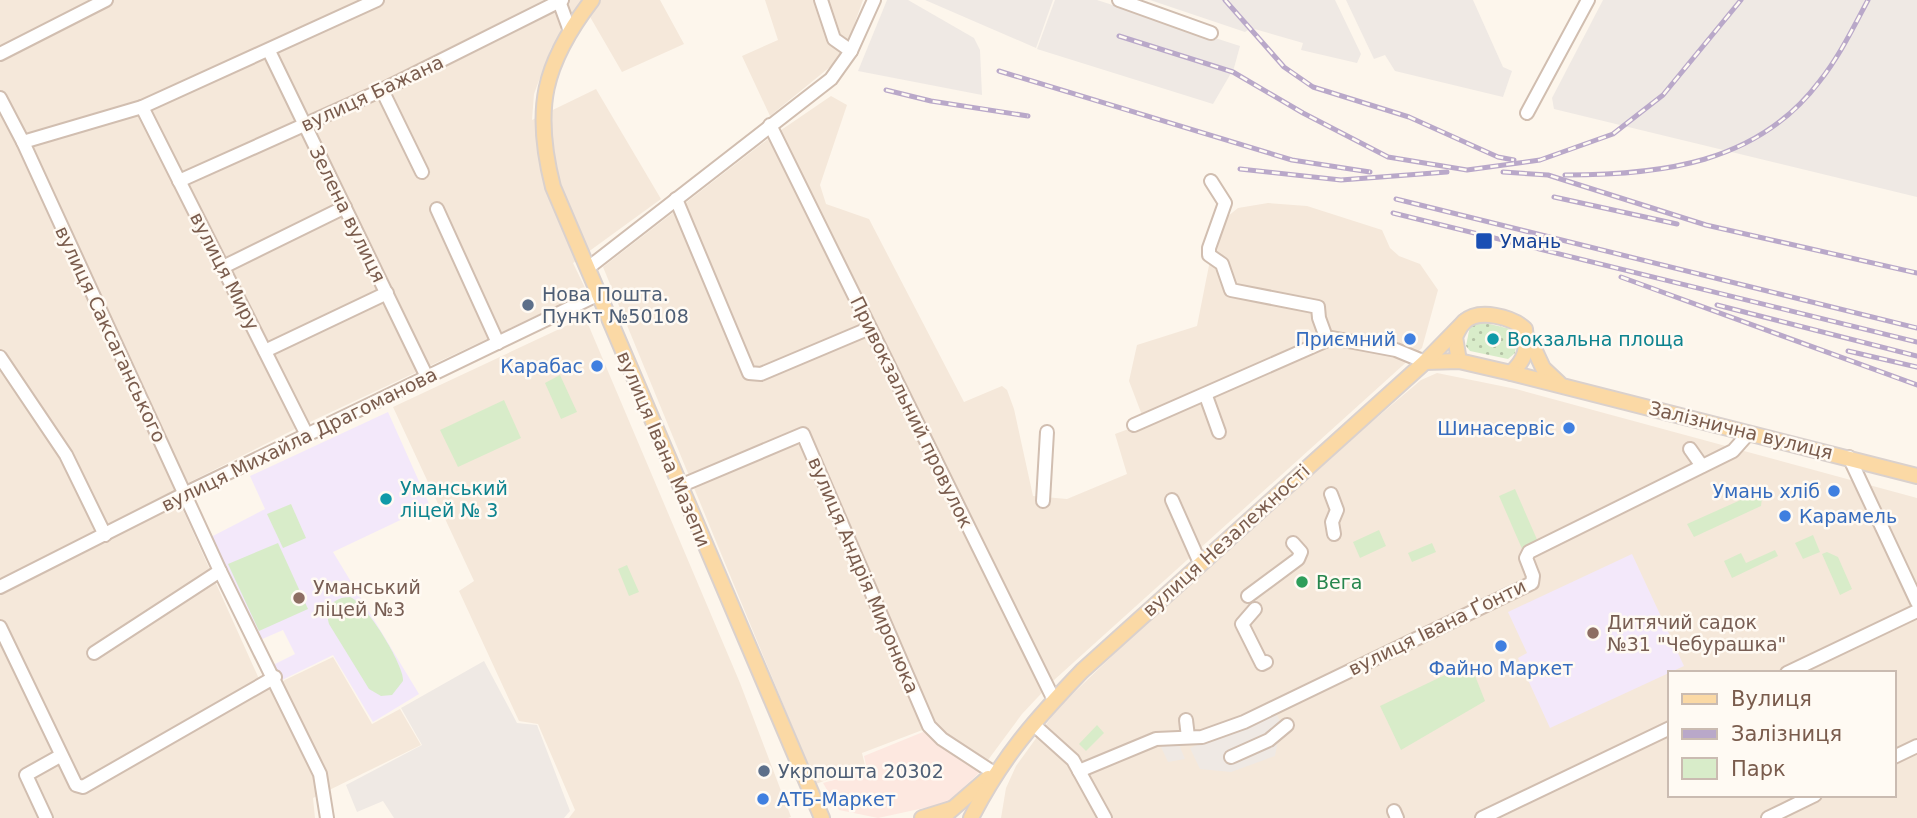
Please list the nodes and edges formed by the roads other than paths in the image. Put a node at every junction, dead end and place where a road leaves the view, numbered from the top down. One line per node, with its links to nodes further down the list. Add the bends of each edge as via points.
1 (107, 0): 13 (street)
2 (377, 0): 11 (street)
3 (592, 0): 9 (main road, вулиця Івана Мазепи)
4 (821, 0): 12 (street, via 834,39)
5 (874, 0): 12 (street)
6 (1119, 0): 10 (street)
7 (1588, 0): 17 (street)
8 (561, 1): 9 (street); 14 (street, вулиця Бажана)
9 (570, 31): 28 (main road, вулиця Івана Мазепи, via 545,85 542,127 553,187)
10 (1211, 33)
11 (269, 51): 16 (street); 18 (street, Зелена вулиця)
12 (851, 51): 19 (street, via 831,79)
13 (0, 54)
14 (382, 90): 18 (street, вулиця Бажана); 21 (street)
15 (0, 98): 20 (street, вулиця Саксаганського)
16 (142, 107): 20 (street); 22 (street, вулиця Миру)
17 (1527, 113)
18 (305, 125): 22 (street, вулиця Бажана); 25 (street, Зелена вулиця)
19 (770, 125): 24 (street); 32 (street, Привокзальний провулок)
20 (23, 142): 54 (street, вулиця Саксаганського)
21 (422, 172)
22 (179, 181): 27 (street, вулиця Миру)
23 (1211, 181): 34 (street, via 1226,203 1209,255 1222,264 1231,290 1318,307)
24 (676, 199): 28 (street); 32 (street, via 750,373 761,374)
25 (345, 207): 27 (street); 29 (street, Зелена вулиця)
26 (437, 209): 35 (street)
27 (223, 267): 36 (street, вулиця Миру)
28 (588, 268): 30 (main road, вулиця Івана Мазепи)
29 (387, 293): 36 (street); 41 (street, Зелена вулиця)
30 (599, 294): 35 (street, вулиця Михайла Драгоманова); 53 (main road, вулиця Івана Мазепи)
31 (1465, 321): 33 (main road, via 1482,315 1511,320); 38 (main road, via 1455,337); 39 (main road)
32 (870, 328): 73 (street, Привокзальний провулок)
33 (1525, 329): 40 (main road, via 1528,350); 42 (main road, via 1543,368)
34 (1327, 340): 39 (street, via 1342,338 1396,350); 43 (street)
35 (498, 343): 41 (street, вулиця Михайла Драгоманова)
36 (265, 351): 48 (street, вулиця Миру)
37 (0, 357): 59 (street, via 66,455)
38 (1459, 361): 39 (main road); 40 (main road)
39 (1424, 362): 61 (main road, вулиця Незалежності)
40 (1511, 373): 42 (main road, Залізнична вулиця)
41 (428, 377): 48 (street, вулиця Михайла Драгоманова)
42 (1564, 386): 47 (main road, Залізнична вулиця)
43 (1206, 396): 44 (street); 46 (street)
44 (1134, 425)
45 (1047, 432): 57 (street)
46 (1219, 432)
47 (1749, 433): 50 (main road, Залізнична вулиця); 51 (street, вулиця Івана Ґонти, via 1733,451)
48 (307, 435): 54 (street, вулиця Михайла Драгоманова)
49 (1689, 449): 51 (street)
50 (1849, 457): 52 (main road, Залізнична вулиця); 65 (street)
51 (1702, 466): 78 (street, вулиця Івана Ґонти, via 1529,552 1526,558 1532,583 1244,722 1215,734)
52 (1917, 476)
53 (680, 486): 84 (street, вулиця Андрія Миронюка, via 803,434 929,726); 89 (main road, вулиця Івана Мазепи)
54 (184, 494): 59 (street, вулиця Михайла Драгоманова); 62 (street, вулиця Саксаганського)
55 (1331, 494): 58 (street, via 1337,510)
56 (1172, 500): 61 (street)
57 (1043, 501)
58 (1334, 534)
59 (105, 535): 63 (street, вулиця Михайла Драгоманова)
60 (1293, 543): 64 (street, via 1301,552 1298,559)
61 (1200, 563): 73 (main road, вулиця Незалежності)
62 (219, 571): 69 (street); 72 (street, вулиця Саксаганського)
63 (0, 587)
64 (1248, 596)
65 (1917, 602)
66 (1255, 609): 70 (street, via 1242,624 1262,664)
67 (1917, 611): 71 (street)
68 (0, 627): 80 (street)
69 (94, 653)
70 (1266, 662)
71 (1791, 671)
72 (275, 677): 80 (street, via 83,787 76,785); 88 (street, вулиця Саксаганського, via 320,774)
73 (1054, 700): 75 (main road, вулиця Незалежності)
74 (1186, 720): 78 (street)
75 (1032, 724): 83 (street, via 1073,760); 84 (main road, вулиця Незалежності)
76 (1287, 725): 82 (street, via 1269,740)
77 (1668, 729): 94 (street)
78 (1188, 737): 83 (street, вулиця Івана Ґонти, via 1156,739)
79 (1917, 746): 81 (street)
80 (60, 756): 87 (street, via 26,775)
81 (1896, 756)
82 (1231, 757)
83 (1079, 771): 93 (street)
84 (994, 773): 86 (main road, вулиця Незалежності); 91 (main road, вулиця Незалежності); 92 (main road, вулиця Незалежності)
85 (1811, 797): 95 (street)
86 (946, 814): 90 (main road); 91 (main road, via 961,810)
87 (46, 818)
88 (327, 818)
89 (822, 818)
90 (922, 818)
91 (970, 818)
92 (981, 818)
93 (1105, 818)
94 (1482, 818)
95 (1768, 818)

